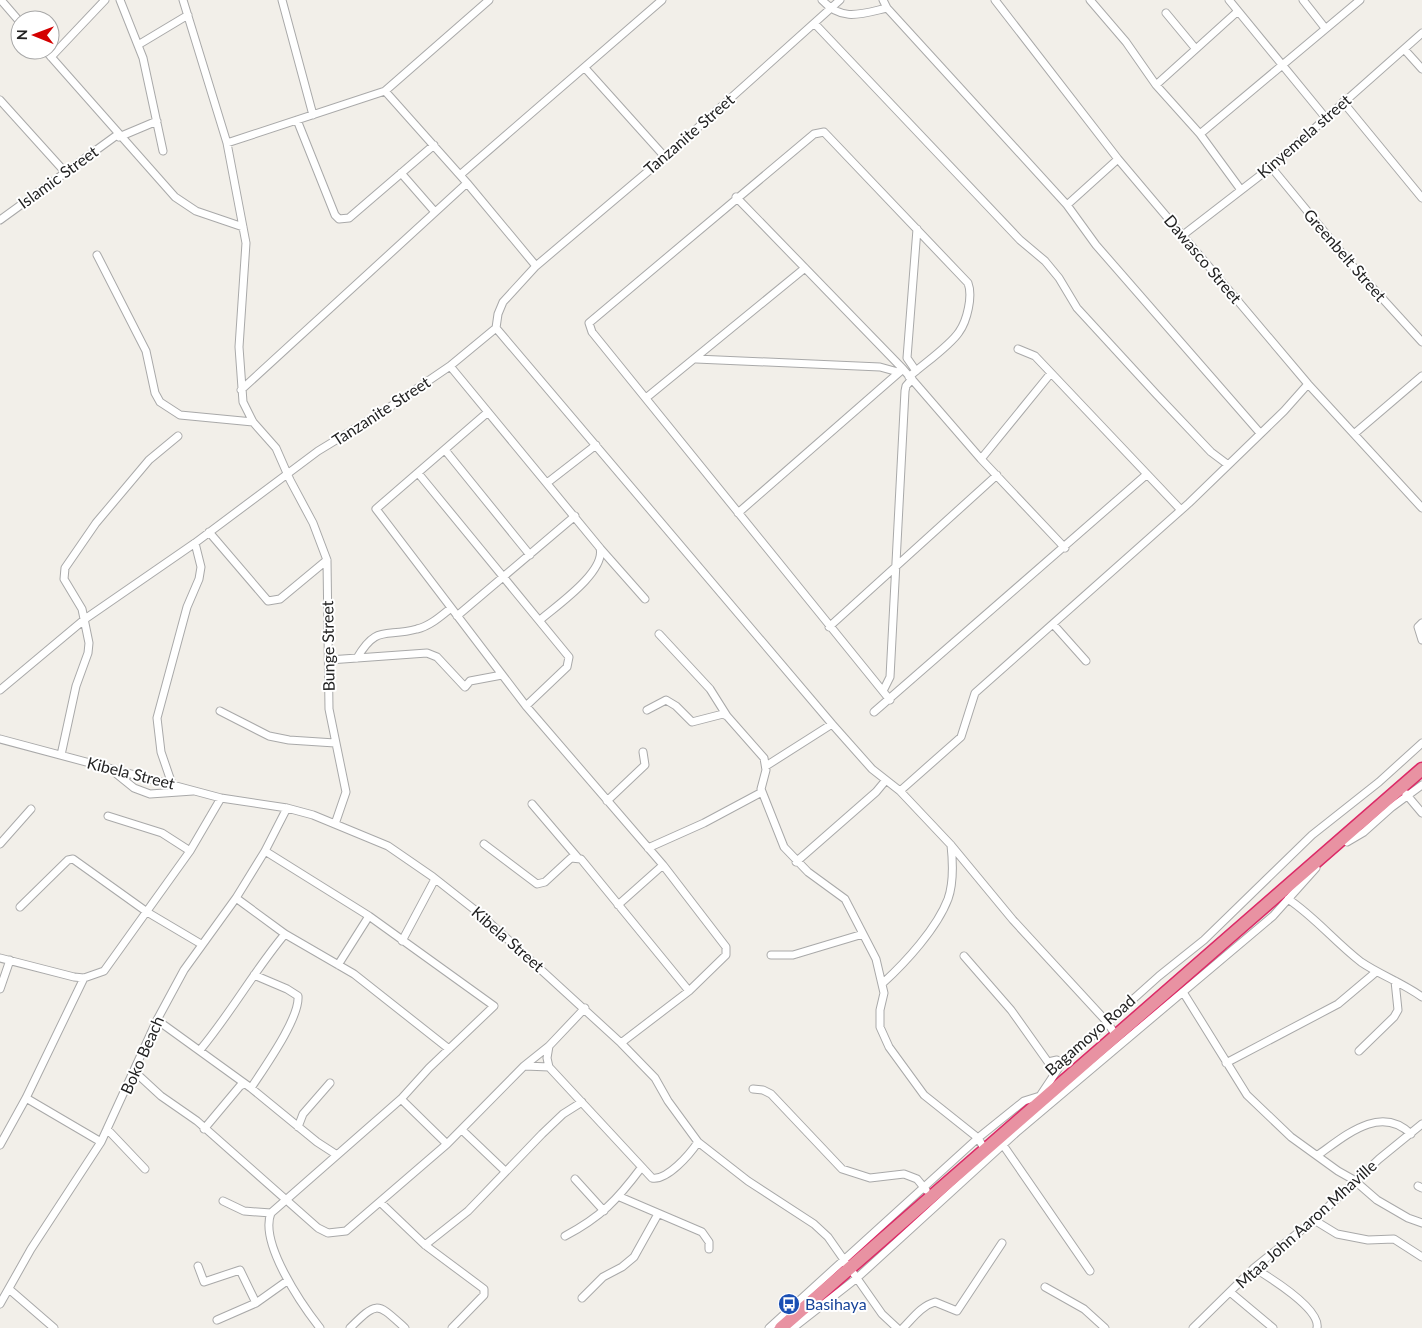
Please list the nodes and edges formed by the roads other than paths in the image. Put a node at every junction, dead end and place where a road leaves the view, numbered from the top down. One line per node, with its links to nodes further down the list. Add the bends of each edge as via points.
1 (1, 0): 18 (street)
2 (105, 0): 26 (street)
3 (120, 0): 25 (street)
4 (184, 0): 21 (street)
5 (489, 0): 34 (street)
6 (662, 0): 31 (street)
7 (822, 0): 17 (street)
8 (840, 0): 17 (street, Tanzanite Street)
9 (883, 0): 16 (street)
10 (996, 0): 47 (street, Dawasco Street)
11 (1090, 0): 33 (street, via 1126,42)
12 (1229, 0): 19 (street)
13 (1303, 0): 23 (street)
14 (1360, 0): 23 (street)
15 (285, 1): 37 (street)
16 (887, 8): 17 (street, via 851,15); 56 (street)
17 (830, 9): 22 (street, Tanzanite Street)
18 (10, 10)
19 (1238, 11): 27 (street); 30 (street)
20 (1166, 14): 27 (street)
21 (188, 15): 25 (street); 43 (street)
22 (815, 24): 46 (street, Tanzanite Street); 86 (street, via 1020,240 1045,261 1077,308 1193,433)
23 (1326, 28): 30 (street)
24 (1422, 33): 28 (street, Kinyemela street)
25 (138, 45): 40 (street)
26 (60, 48)
27 (1195, 48): 33 (street)
28 (1404, 49): 32 (street); 36 (street, Kinyemela street)
29 (54, 60): 42 (street)
30 (1283, 64): 38 (street); 41 (street)
31 (585, 68): 46 (street); 51 (street)
32 (1422, 69)
33 (1156, 85): 41 (street)
34 (385, 90): 37 (street); 44 (street)
35 (0, 100): 49 (street)
36 (1343, 102): 38 (street, Kinyemela street); 55 (street)
37 (313, 115): 39 (street)
38 (1325, 117): 48 (street, Kinyemela street)
39 (297, 120): 43 (street); 50 (street, via 339,219 348,218)
40 (157, 122): 42 (street, Islamic Street); 45 (street)
41 (1200, 134): 53 (street)
42 (118, 136): 49 (street, Islamic Street); 59 (street, via 175,197 196,211)
43 (227, 143): 59 (street)
44 (434, 145): 50 (street); 51 (street)
45 (163, 151)
46 (665, 156): 63 (street, Tanzanite Street)
47 (1118, 159): 56 (street); 61 (street, Dawasco Street)
48 (1270, 167): 53 (street, Kinyemela street); 66 (street, Greenbelt Street, via 1350,263)
49 (65, 172): 58 (street, Islamic Street)
50 (401, 173): 57 (street)
51 (460, 175): 52 (street)
52 (467, 183): 57 (street); 63 (street)
53 (1241, 190): 61 (street, Kinyemela street)
54 (736, 197): 60 (street, via 814,134 824,132); 64 (street); 77 (street, via 589,323 592,332)
55 (1422, 198)
56 (1067, 205): 80 (street, via 1096,246)
57 (434, 212): 76 (street)
58 (0, 220)
59 (243, 226): 76 (street, via 246,243 239,328)
60 (917, 229): 71 (street, via 907,358); 71 (street, via 968,283 971,296 959,332)
61 (1183, 235): 75 (street, Dawasco Street)
62 (97, 255): 79 (street, via 146,352 160,402 180,415)
63 (536, 266): 65 (street, Tanzanite Street, via 503,302)
64 (805, 268): 68 (street); 70 (street)
65 (496, 328): 69 (street, Tanzanite Street); 83 (street)
66 (1422, 342)
67 (1018, 349): 72 (street, via 1035,356)
68 (696, 359): 70 (street, via 880,367); 77 (street)
69 (450, 366): 78 (street); 87 (street, Tanzanite Street)
70 (900, 371): 74 (street); 94 (street)
71 (916, 371): 74 (street)
72 (1051, 373): 85 (street); 89 (street, via 1132,455)
73 (1422, 376): 81 (street)
74 (910, 378): 85 (street); 102 (street, via 905,391)
75 (1308, 384): 80 (street); 81 (street, Dawasco Street)
76 (241, 390): 79 (street)
77 (646, 398): 94 (street)
78 (488, 412): 84 (street); 91 (street)
79 (253, 422): 87 (street, via 272,442)
80 (1260, 433): 86 (street)
81 (1354, 434): 92 (street, Dawasco Street)
82 (178, 436): 107 (street, via 149,460 96,523 65,568 64,579)
83 (596, 445): 91 (street); 126 (street)
84 (445, 450): 88 (street); 100 (street)
85 (981, 459): 90 (street)
86 (1228, 464): 93 (street)
87 (286, 473): 96 (street, Tanzanite Street); 101 (street, Bunge Street, via 313,523)
88 (418, 474): 103 (street); 105 (street, via 376,509)
89 (1146, 475): 93 (street); 99 (street)
90 (997, 476): 99 (street); 102 (street)
91 (547, 482): 95 (street)
92 (1422, 508)
93 (1181, 510): 110 (street)
94 (738, 513): 111 (street)
95 (575, 516): 98 (street); 100 (street)
96 (209, 532): 97 (street, Tanzanite Street); 101 (street, via 268,601 280,599)
97 (195, 543): 107 (street, Tanzanite Street); 136 (street, via 201,567 199,579 187,607 157,718 161,752)
98 (597, 544): 104 (street); 108 (street, via 600,557 591,574)
99 (1065, 548): 120 (street)
100 (530, 555): 103 (street)
101 (327, 560): 115 (street, Bunge Street)
102 (896, 569): 111 (street); 119 (street, via 890,677)
103 (503, 579): 106 (street); 108 (street)
104 (645, 599)
105 (451, 608): 106 (street); 114 (street, via 419,629 376,635)
106 (457, 616): 117 (street)
107 (86, 619): 118 (street, Tanzanite Street); 131 (street, via 88,653 76,686)
108 (540, 620): 121 (street, via 569,657 569,662)
109 (1422, 623): 113 (street, via 1418,627)
110 (1053, 624): 116 (street); 139 (street, via 975,693 961,737)
111 (830, 627): 119 (street)
112 (659, 634): 125 (street, via 710,689)
113 (1422, 640)
114 (357, 658): 115 (street); 117 (street, via 427,652 437,657 465,687 470,681)
115 (329, 660): 128 (street, Bunge Street, via 329,710)
116 (1086, 661)
117 (502, 675): 121 (street)
118 (0, 690)
119 (884, 690): 120 (street)
120 (890, 700): 124 (street)
121 (526, 706): 143 (street)
122 (647, 710): 125 (street, via 666,700 692,722 723,714)
123 (220, 712): 128 (street, via 269,736)
124 (874, 712)
125 (727, 716): 132 (street, via 764,758)
126 (832, 724): 132 (street); 135 (street)
127 (0, 739): 131 (street, Kibela Street)
128 (335, 743): 149 (street, Bunge Street, via 346,792)
129 (1422, 743): 186 (street, via 1312,835 1204,940)
130 (643, 752): 143 (street, via 645,766)
131 (61, 755): 133 (street, Kibela Street)
132 (766, 766): 140 (street)
133 (109, 768): 136 (street, Kibela Street); 138 (street, via 134,788 150,794)
134 (1422, 769): 141 (highway, Bagamoyo Road)
135 (886, 780): 139 (street); 157 (street)
136 (172, 784): 138 (street, Kibela Street)
137 (1422, 785): 141 (street)
138 (196, 790): 142 (street, Kibela Street)
139 (900, 791): 152 (street)
140 (762, 792): 153 (street, via 704,824); 157 (street, via 784,847)
141 (1404, 792): 147 (street); 161 (street, via 1364,832 1340,847); 187 (highway, Bagamoyo Road)
142 (221, 798): 145 (street, Kibela Street); 154 (street)
143 (607, 800): 153 (street)
144 (532, 804): 156 (street)
145 (287, 808): 149 (street, Kibela Street); 155 (street, Boko Beach)
146 (31, 809): 150 (street)
147 (1422, 813)
148 (108, 816): 154 (street, via 162,833)
149 (335, 824): 159 (street, Kibela Street, via 388,846)
150 (0, 844)
151 (484, 844): 156 (street, via 537,884 545,882 569,860)
152 (951, 845): 179 (street, via 952,877 948,900 914,949); 186 (street, via 1013,920)
153 (648, 848): 158 (street)
154 (190, 851): 164 (street)
155 (265, 851): 160 (street, Boko Beach); 165 (street)
156 (578, 858): 162 (street)
157 (796, 862): 167 (street, via 844,899)
158 (663, 865): 162 (street); 181 (street, via 727,950 726,955)
159 (435, 879): 168 (street); 184 (street, Kibela Street, via 480,914)
160 (236, 898): 166 (street); 169 (street, Boko Beach)
161 (1288, 898): 175 (street, via 1313,917 1338,944); 182 (street, via 1272,916)
162 (618, 905): 181 (street)
163 (20, 907): 164 (street, via 68,860 73,859)
164 (146, 912): 169 (street); 177 (street, via 104,970)
165 (369, 916): 168 (street); 174 (street)
166 (285, 934): 174 (street); 176 (street)
167 (863, 934): 170 (street, via 793,956); 179 (street, via 876,958)
168 (402, 941): 191 (street, via 494,1006)
169 (201, 944): 185 (street, Boko Beach)
170 (772, 955)
171 (964, 956): 193 (street, via 1011,1010 1046,1060)
172 (0, 958): 173 (street)
173 (10, 960): 177 (street); 180 (street)
174 (338, 965): 191 (street, via 376,989)
175 (1376, 972): 178 (street); 194 (street, via 1338,1004)
176 (254, 975): 190 (street, via 222,1024); 199 (street, via 298,996 299,1004 282,1038)
177 (84, 978): 202 (street)
178 (1395, 981): 183 (street); 192 (street, via 1398,1010 1384,1030)
179 (883, 983): 211 (street, via 880,1027 890,1047 924,1095)
180 (0, 989)
181 (689, 991): 188 (street)
182 (1183, 992): 194 (street); 212 (street)
183 (1422, 996)
184 (585, 1008): 188 (street, Kibela Street); 189 (street)
185 (157, 1020): 190 (street); 197 (street, Boko Beach)
186 (1107, 1022): 187 (street); 193 (street)
187 (1115, 1034): 201 (highway, Bagamoyo Road)
188 (621, 1043): 214 (street, Kibela Street, via 656,1078 668,1101)
189 (548, 1046): 195 (street); 196 (street)
190 (200, 1050): 199 (street)
191 (449, 1050): 203 (street)
192 (1359, 1051)
193 (1062, 1063): 201 (street)
194 (1226, 1063): 219 (street, via 1247,1095 1291,1137)
195 (524, 1066): 196 (street); 209 (street)
196 (549, 1067): 204 (street)
197 (134, 1072): 207 (street, Boko Beach); 208 (street)
198 (330, 1083): 206 (street, via 303,1114)
199 (248, 1086): 206 (street); 208 (street, via 240,1086)
200 (753, 1089): 225 (street, via 771,1094 842,1169 870,1178 904,1174 917,1179)
201 (1041, 1097): 211 (street, via 1024,1101); 212 (highway, Bagamoyo Road)
202 (26, 1098): 213 (street); 216 (street)
203 (401, 1098): 215 (street); 218 (street)
204 (582, 1102): 220 (street); 222 (street, via 564,1114)
205 (1422, 1124): 210 (street, Mtaa John Aaron Mhaville)
206 (298, 1127): 218 (street)
207 (107, 1129): 213 (street, Boko Beach); 221 (street)
208 (204, 1129): 227 (street)
209 (462, 1130): 215 (street); 222 (street)
210 (1411, 1134): 219 (street, via 1393,1122 1370,1123 1352,1131); 224 (street, Mtaa John Aaron Mhaville)
211 (978, 1138): 217 (street); 225 (street)
212 (1001, 1141): 217 (highway, Bagamoyo Road); 243 (street); 244 (street)
213 (101, 1142): 247 (street, Boko Beach)
214 (698, 1142): 220 (street, via 689,1156 659,1178 652,1178); 240 (street, Kibela Street, via 766,1195 814,1224 828,1237)
215 (447, 1144): 229 (street)
216 (0, 1145)
217 (985, 1150): 225 (highway, Bagamoyo Road)
218 (337, 1155): 227 (street)
219 (1318, 1155): 224 (street)
220 (641, 1168): 226 (street)
221 (145, 1169)
222 (505, 1171): 237 (street, via 468,1211)
223 (575, 1179): 230 (street)
224 (1354, 1180): 233 (street, Mtaa John Aaron Mhaville); 234 (street, via 1377,1200)
225 (928, 1193): 240 (highway, Bagamoyo Road)
226 (620, 1197): 230 (street); 232 (street)
227 (284, 1199): 229 (street, via 328,1233 346,1231); 231 (street)
228 (223, 1201): 231 (street, via 244,1211)
229 (380, 1202): 237 (street)
230 (604, 1211): 235 (street)
231 (271, 1213): 245 (street, via 269,1225 274,1247)
232 (658, 1214): 238 (street, via 702,1232); 249 (street, via 634,1257 604,1277)
233 (1314, 1220): 239 (street, via 1337,1234 1368,1240 1394,1239); 242 (street, Mtaa John Aaron Mhaville)
234 (1422, 1223)
235 (566, 1236)
236 (1002, 1243): 262 (street, via 957,1311 935,1302 922,1308)
237 (425, 1245): 257 (street, via 484,1289 484,1295)
238 (710, 1249)
239 (1422, 1257)
240 (846, 1263): 244 (street, Kibela Street); 258 (street); 259 (highway, Bagamoyo Road)
241 (198, 1266): 250 (street, via 204,1282 240,1270)
242 (1254, 1268): 248 (street, Mtaa John Aaron Mhaville); 266 (street, via 1311,1310)
243 (1090, 1271)
244 (857, 1278): 260 (street); 261 (street, Kibela Street, via 882,1314)
245 (287, 1281): 250 (street); 254 (street)
246 (1045, 1287): 263 (street, via 1084,1309)
247 (9, 1289): 251 (street, Boko Beach); 253 (street)
248 (1230, 1292): 264 (street, Mtaa John Aaron Mhaville); 265 (street)
249 (582, 1298)
250 (256, 1303): 252 (street)
251 (0, 1304)
252 (217, 1320)
253 (54, 1328)
254 (320, 1328)
255 (350, 1328): 256 (street, via 367,1311 378,1307)
256 (406, 1328)
257 (452, 1328)
258 (769, 1328)
259 (781, 1328)
260 (793, 1328)
261 (897, 1328)
262 (903, 1328)
263 (1105, 1328)
264 (1193, 1328)
265 (1273, 1328)
266 (1318, 1328)

